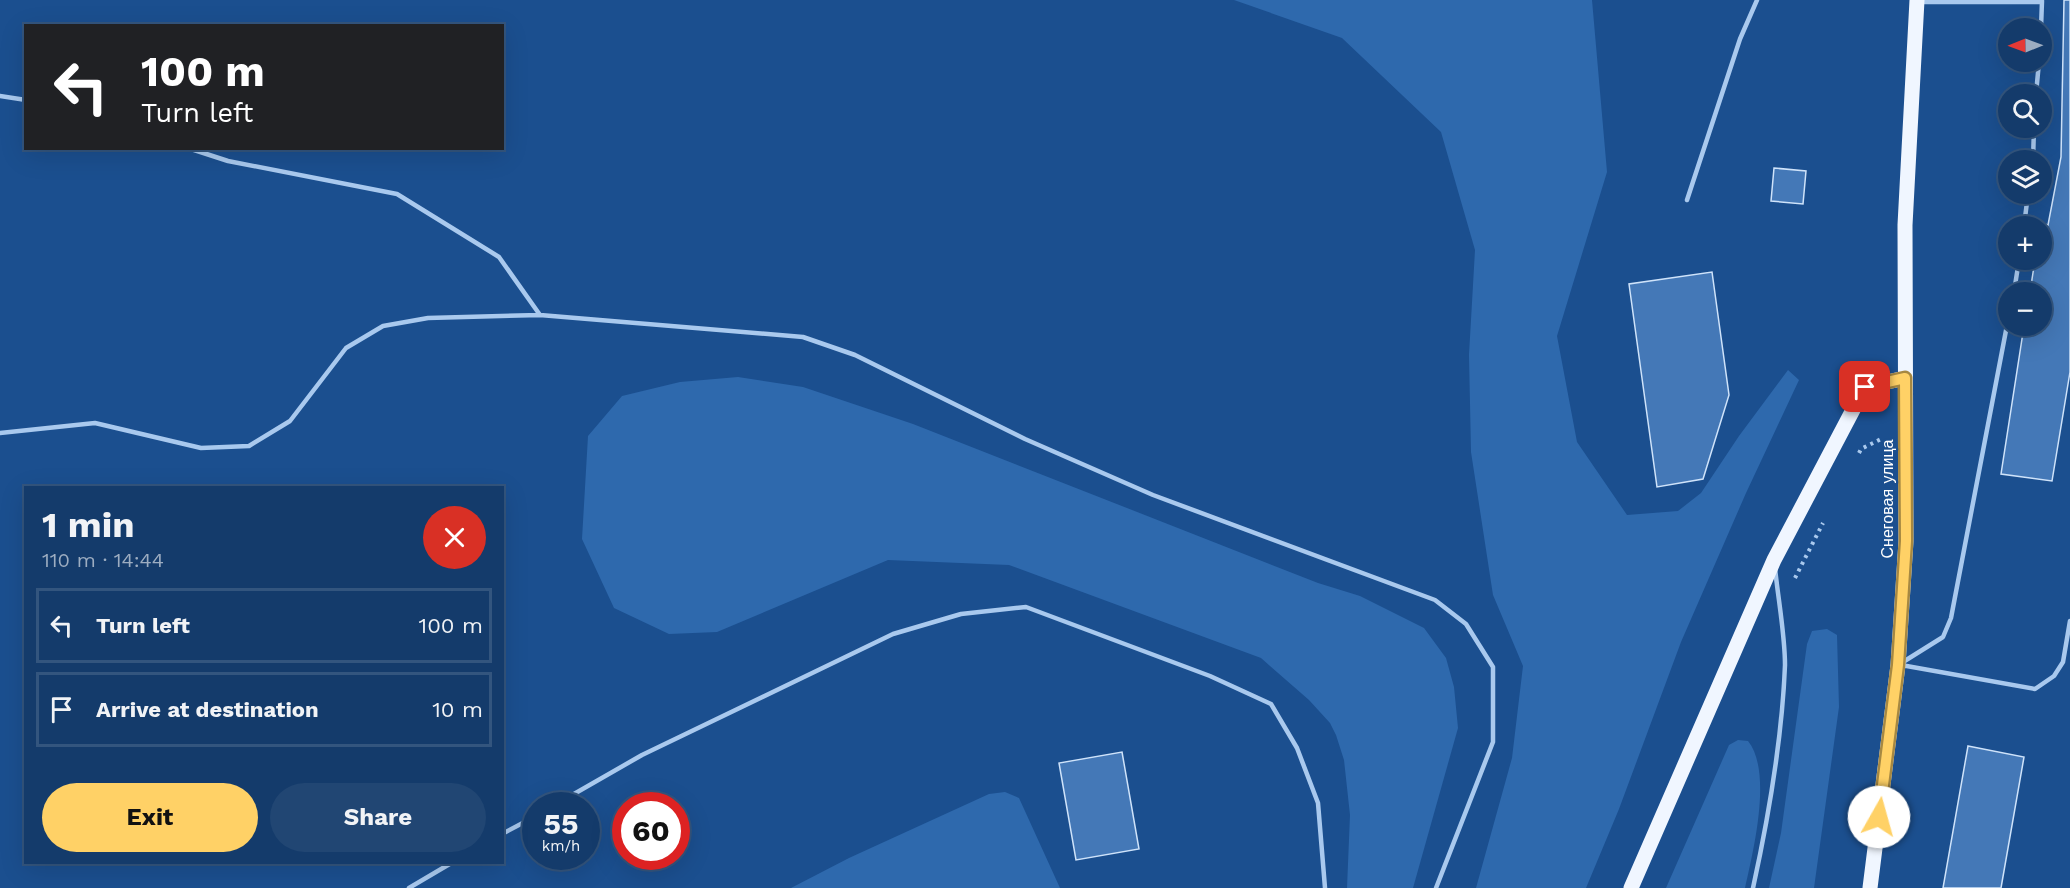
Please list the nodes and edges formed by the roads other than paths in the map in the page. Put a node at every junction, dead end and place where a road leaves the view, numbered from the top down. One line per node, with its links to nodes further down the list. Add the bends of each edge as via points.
1 (1757, 0): 8 (lane, via 1740,39)
2 (1917, 1): 3 (lane); 11 (main road, Снеговая улица, via 1905,225)
3 (2042, 1): 4 (lane)
4 (2041, 18)
5 (0, 96): 6 (lane)
6 (24, 100)
7 (194, 150): 9 (lane, via 228,161 397,194 499,257)
8 (1687, 200)
9 (540, 315): 12 (lane, via 428,318 383,326 346,348 290,421 249,446 201,448 94,423); 22 (lane, via 803,337 855,355 1025,439 1153,495 1435,600 1466,624 1493,667 1493,742)
10 (2005, 336): 15 (lane, via 1951,618 1943,636)
11 (1905, 378): 13 (main road, via 1865,387); 15 (main road, Снеговая улица, via 1906,541)
12 (0, 433)
13 (1774, 560): 23 (main road); 24 (lane, via 1785,662 1765,836)
14 (2070, 621): 15 (lane, via 2063,662 2054,676 2036,689)
15 (1898, 665): 25 (main road, Снеговая улица)
16 (577, 792): 21 (lane, via 642,755 893,634 961,614 1026,607 1210,676 1271,704 1297,748 1318,803)
17 (522, 823): 18 (lane)
18 (504, 833)
19 (450, 864): 20 (lane)
20 (408, 888)
21 (1325, 888)
22 (1436, 888)
23 (1631, 888)
24 (1753, 888)
25 (1870, 888)

